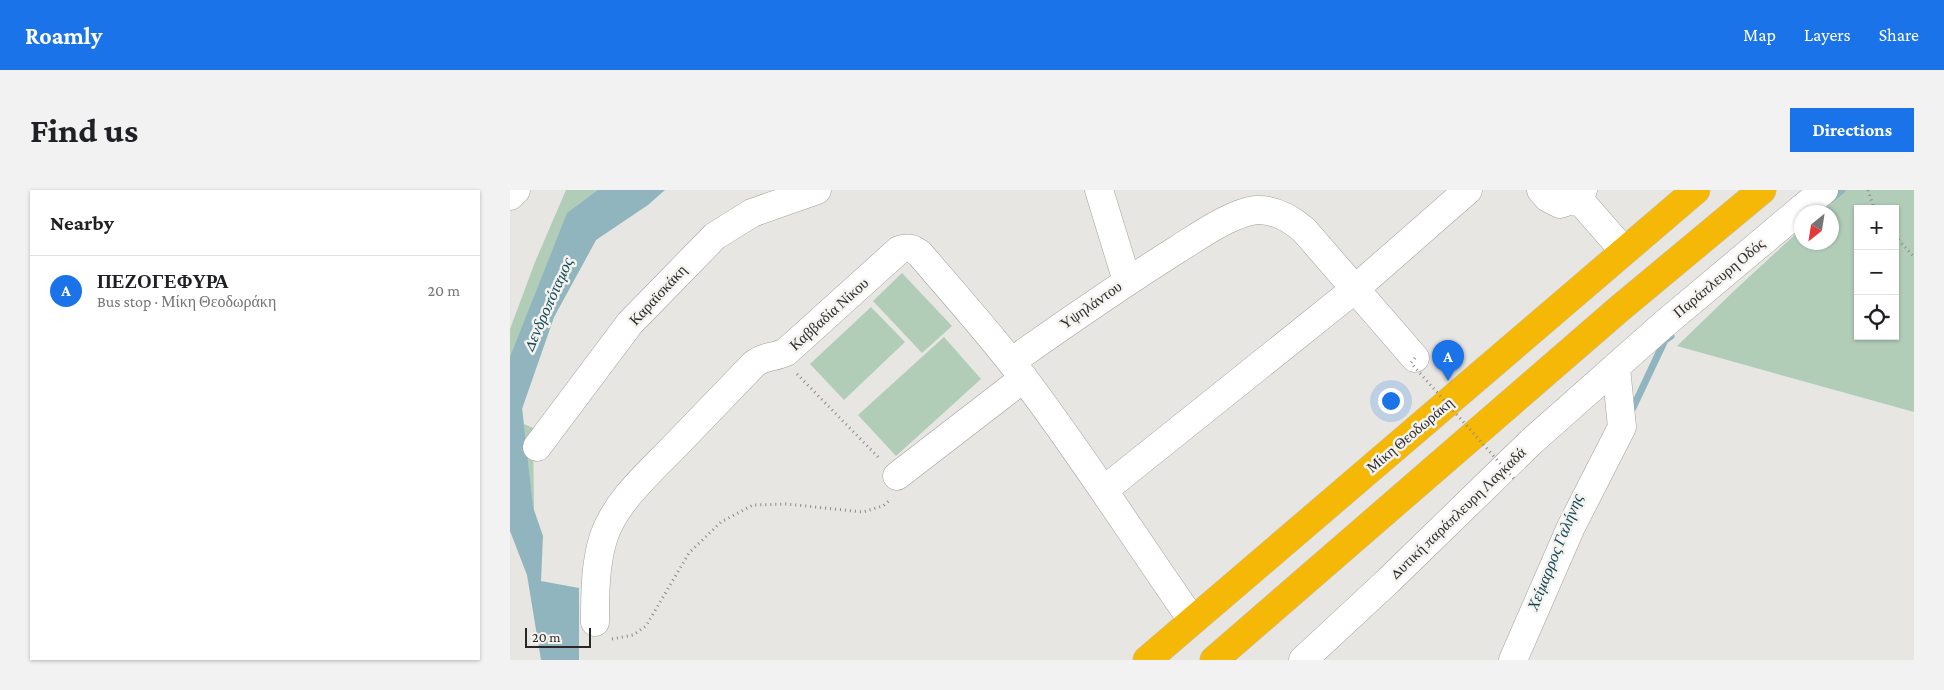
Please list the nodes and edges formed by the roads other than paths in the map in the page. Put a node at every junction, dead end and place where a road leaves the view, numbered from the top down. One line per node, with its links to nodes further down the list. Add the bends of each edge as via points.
1 (817, 190): 15 (street, Καραϊσκάκη, via 752,213 708,242 630,323)
2 (1099, 190): 10 (street)
3 (1468, 190): 11 (street)
4 (1541, 190): 8 (street, via 1560,204)
5 (1696, 190): 9 (highway, Μίκη Θεοδωράκη)
6 (1762, 190): 21 (highway, via 1619,309)
7 (1824, 190): 13 (street, Παράπλευρη Οδός)
8 (1579, 193): 9 (street)
9 (1624, 251): 18 (highway, Μίκη Θεοδωράκη)
10 (1127, 281): 11 (street, Υψηλάντου, via 1230,219 1254,210 1269,210 1304,230); 14 (street, Υψηλάντου)
11 (1356, 289): 12 (street, Υψηλάντου); 17 (street)
12 (1415, 358)
13 (1616, 368): 22 (street, Δυτική παράπλευρη Λαγκαδά, via 1532,442); 23 (street, via 1622,427 1571,527)
14 (1017, 370): 16 (street, Υψηλάντου); 17 (street); 19 (street, Καββαδία Νίκου, via 920,254 913,248 899,250 803,338 780,355 761,358 754,364 651,471 609,524 600,550)
15 (537, 447)
16 (897, 476)
17 (1104, 490): 18 (street)
18 (1192, 620): 20 (highway, Μίκη Θεοδωράκη)
19 (595, 622)
20 (1147, 660)
21 (1214, 660)
22 (1303, 660)
23 (1513, 660)

